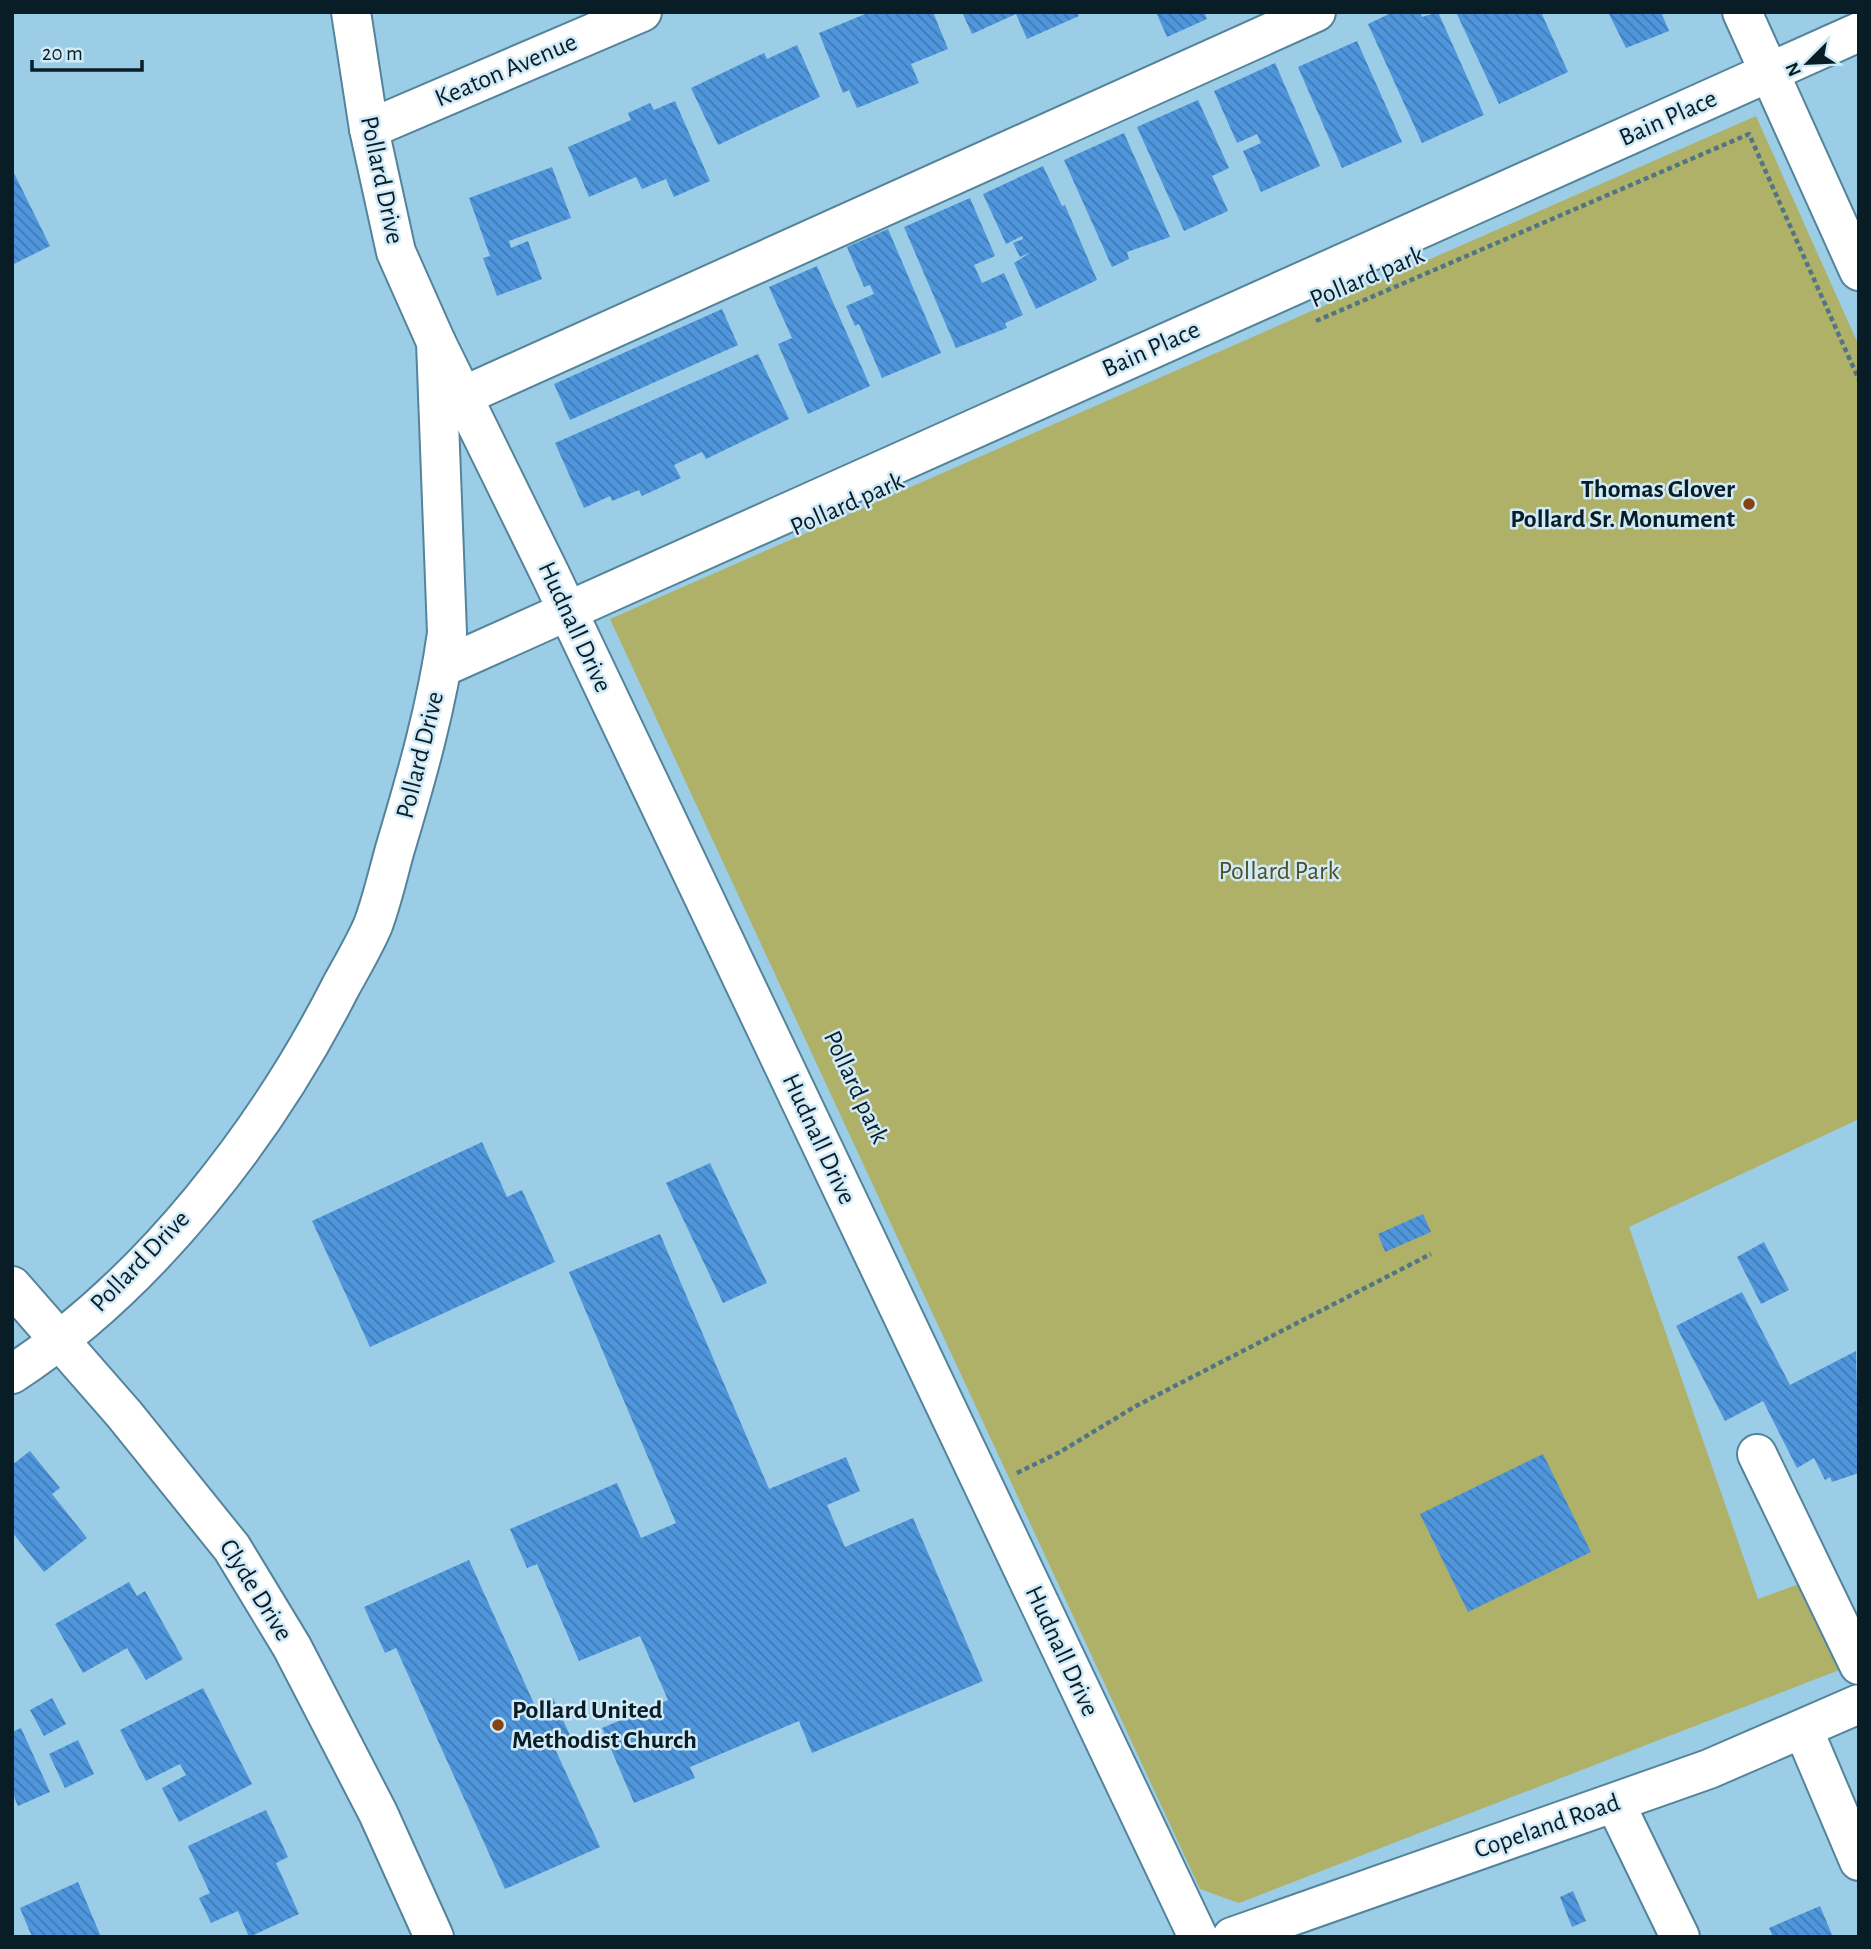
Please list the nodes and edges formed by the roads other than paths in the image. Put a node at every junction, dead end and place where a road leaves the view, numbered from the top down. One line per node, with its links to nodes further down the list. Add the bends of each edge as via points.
1 (351, 12): 7 (street, Pollard Drive)
2 (642, 12): 7 (street, Keaton Avenue)
3 (1316, 12): 10 (street)
4 (1742, 12): 6 (street)
5 (1859, 32): 6 (street, Bain Place)
6 (1769, 72): 8 (street); 11 (street, Bain Place)
7 (369, 129): 9 (street, Pollard Drive, via 396,252)
8 (1859, 271)
9 (436, 342): 10 (street, Hudnall Drive); 12 (street, Pollard Drive, via 447,633)
10 (463, 396): 11 (street, Hudnall Drive)
11 (566, 609): 12 (street, Bain Place); 23 (street, Hudnall Drive)
12 (443, 667): 14 (street, Pollard Drive, via 373,925 312,1045 254,1130 190,1211 138,1269)
13 (12, 1286): 14 (street, Clyde Drive)
14 (58, 1342): 15 (street, Pollard Drive); 22 (street, Clyde Drive, via 124,1414 232,1548 292,1647 378,1813)
15 (12, 1374)
16 (1757, 1454): 17 (street)
17 (1859, 1664)
18 (1859, 1704): 19 (street, Copeland Road)
19 (1803, 1729): 20 (street, Copeland Road); 21 (street)
20 (1615, 1803): 24 (street, Copeland Road); 25 (street)
21 (1859, 1861)
22 (434, 1937)
23 (1198, 1937)
24 (1231, 1937)
25 (1680, 1937)

